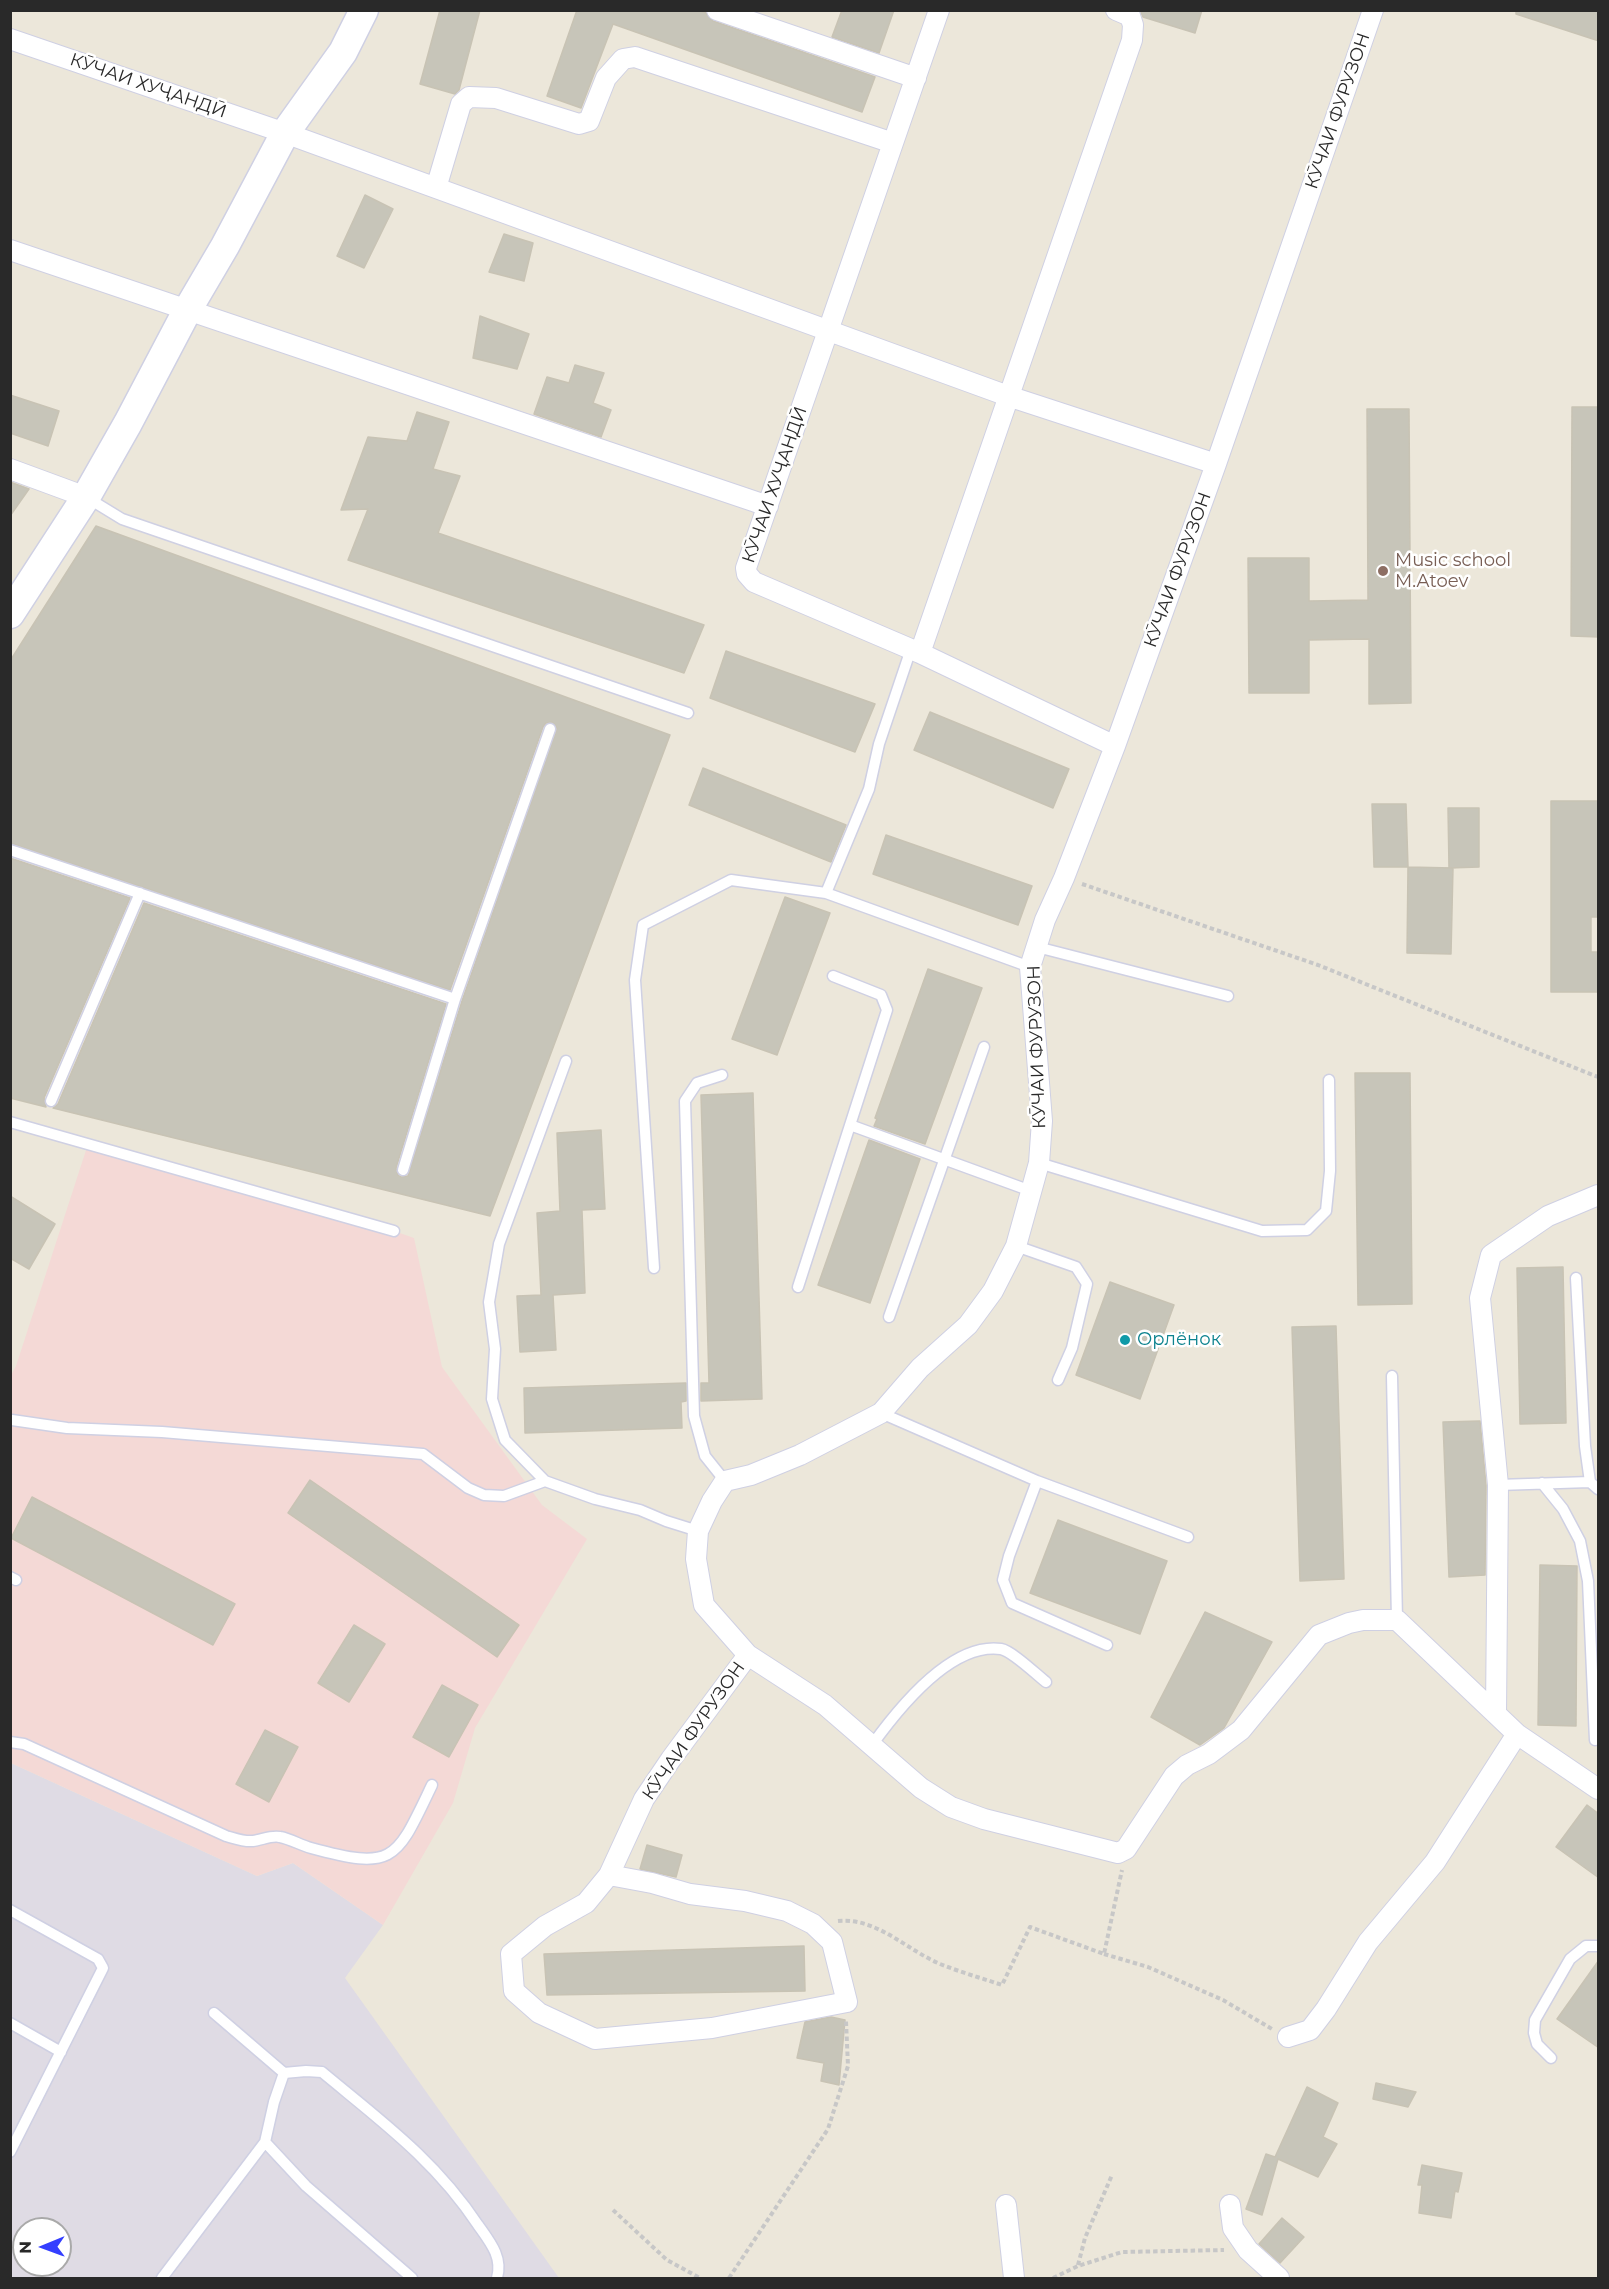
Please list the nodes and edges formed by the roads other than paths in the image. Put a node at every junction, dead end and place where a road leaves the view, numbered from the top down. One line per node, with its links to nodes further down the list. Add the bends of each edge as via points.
1 (364, 10): 9 (street, via 343,52)
2 (717, 10): 8 (street)
3 (939, 10): 8 (street, КӮЧАИ ХУҶАНДӢ)
4 (1116, 10): 6 (street)
5 (1373, 10): 16 (street, КӮЧАИ ФУРУЗОН)
6 (1136, 18): 15 (street, via 1132,40)
7 (10, 39): 9 (street, КӮЧАИ ХУҶАНДӢ)
8 (916, 78): 10 (street, КӮЧАИ ХУҶАНДӢ)
9 (285, 133): 11 (street, КӮЧАИ ХУҶАНДӢ); 13 (street)
10 (893, 143): 11 (street, via 635,57 623,59 606,78 589,121 579,124 496,98 469,97 461,104); 14 (street, КӮЧАИ ХУҶАНДӢ)
11 (436, 188): 14 (street, КӮЧАИ ХУҶАНДӢ)
12 (10, 250): 13 (street)
13 (188, 309): 18 (street); 19 (street)
14 (827, 331): 15 (street, КӮЧАИ ХУҶАНДӢ); 19 (street, КӮЧАИ ХУҶАНДӢ)
15 (1008, 396): 16 (street, КӮЧАИ ХУҶАНДӢ); 21 (street)
16 (1216, 464): 24 (street, КӮЧАИ ФУРУЗОН)
17 (10, 469): 18 (street)
18 (86, 497): 20 (street); 22 (lane, via 122,519)
19 (768, 506): 21 (street, КӮЧАИ ХУҶАНДӢ, via 746,568 754,582)
20 (10, 614)
21 (915, 651): 24 (street, КӮЧАИ ХУҶАНДӢ); 27 (lane, via 879,744 869,789)
22 (688, 713)
23 (550, 729): 32 (lane)
24 (1115, 746): 28 (street, КӮЧАИ ФУРУЗОН)
25 (10, 850): 26 (lane)
26 (140, 893): 32 (lane); 37 (lane)
27 (826, 893): 29 (lane); 47 (lane, via 731,879 643,925 635,981)
28 (1037, 947): 29 (street, КӮЧАИ ФУРУЗОН); 31 (lane)
29 (1030, 967): 41 (street, КӮЧАИ ФУРУЗОН, via 1042,1120)
30 (833, 976): 39 (lane, via 881,995 887,1010)
31 (1228, 996)
32 (455, 999): 42 (lane)
33 (984, 1047): 40 (lane)
34 (566, 1061): 55 (lane, via 499,1244 489,1302 495,1349 492,1399 505,1440)
35 (722, 1075): 56 (lane, via 697,1083 685,1101 694,1416 705,1456)
36 (1329, 1080): 41 (lane, via 1330,1171 1326,1211 1307,1230 1262,1231)
37 (51, 1101)
38 (10, 1122): 45 (lane)
39 (850, 1125): 40 (lane); 49 (lane)
40 (945, 1160): 43 (lane); 50 (lane)
41 (1039, 1163): 43 (street, КӮЧАИ ФУРУЗОН)
42 (403, 1170)
43 (1031, 1191): 46 (street, КӮЧАИ ФУРУЗОН)
44 (1599, 1195): 59 (street, via 1548,1216 1491,1255 1480,1298)
45 (394, 1231)
46 (1016, 1246): 52 (lane, via 1076,1267 1087,1284 1072,1348); 53 (street, КӮЧАИ ФУРУЗОН, via 993,1291 968,1325 920,1368)
47 (654, 1268)
48 (1576, 1278): 60 (lane, via 1585,1446)
49 (798, 1287)
50 (889, 1317)
51 (1392, 1376): 63 (lane)
52 (1058, 1380)
53 (880, 1413): 56 (street, КӮЧАИ ФУРУЗОН, via 800,1455); 57 (lane)
54 (12, 1420): 55 (lane, via 68,1428 423,1454 468,1488 484,1495 504,1496)
55 (545, 1481): 61 (lane)
56 (725, 1481): 61 (street, КӮЧАИ ФУРУЗОН)
57 (1037, 1481): 62 (lane); 64 (lane, via 1003,1580 1012,1603)
58 (1542, 1484): 59 (lane); 60 (lane); 69 (lane, via 1563,1509 1580,1541 1588,1581)
59 (1498, 1485): 67 (street)
60 (1594, 1486)
61 (698, 1531): 65 (street, КӮЧАИ ФУРУЗОН, via 696,1558 704,1605)
62 (1188, 1537)
63 (1397, 1620): 67 (street); 71 (street, via 1363,1620 1319,1635 1241,1730 1174,1776 1126,1849 1118,1853 951,1807 921,1788)
64 (1107, 1645)
65 (748, 1655): 71 (street, via 825,1704); 74 (street, КӮЧАИ ФУРУЗОН, via 644,1799)
66 (1046, 1682): 71 (lane, via 1004,1649 965,1654 922,1686)
67 (1496, 1714): 68 (street)
68 (1517, 1734): 73 (street); 79 (street, via 1436,1862 1368,1942 1326,2009 1310,2030)
69 (1595, 1740)
70 (10, 1742): 72 (lane, via 24,1744 226,1836 251,1842 277,1836 352,1859 390,1855 398,1848)
71 (872, 1745)
72 (432, 1785)
73 (1599, 1789)
74 (609, 1875): 74 (street, КӮЧАИ ФУРУЗОН, via 586,1903 546,1926 512,1954 514,1991 539,2013 595,2039 712,2028 848,2002 832,1942 813,1924 787,1911)
75 (10, 1910): 80 (lane, via 98,1959 103,1968)
76 (1599, 1946): 81 (lane, via 1586,1946 1570,1959 1535,2020 1537,2044)
77 (214, 2013): 82 (lane)
78 (10, 2023): 80 (lane)
79 (1287, 2037)
80 (61, 2052): 84 (lane)
81 (1551, 2058)
82 (284, 2073): 83 (lane); 89 (lane, via 322,2072 416,2150 458,2195 497,2253)
83 (265, 2142): 87 (lane); 88 (lane, via 306,2186)
84 (10, 2152)
85 (1006, 2205): 90 (street)
86 (1230, 2205): 91 (street, via 1233,2228 1248,2250)
87 (162, 2278)
88 (412, 2278)
89 (497, 2278)
90 (1014, 2278)
91 (1279, 2278)

